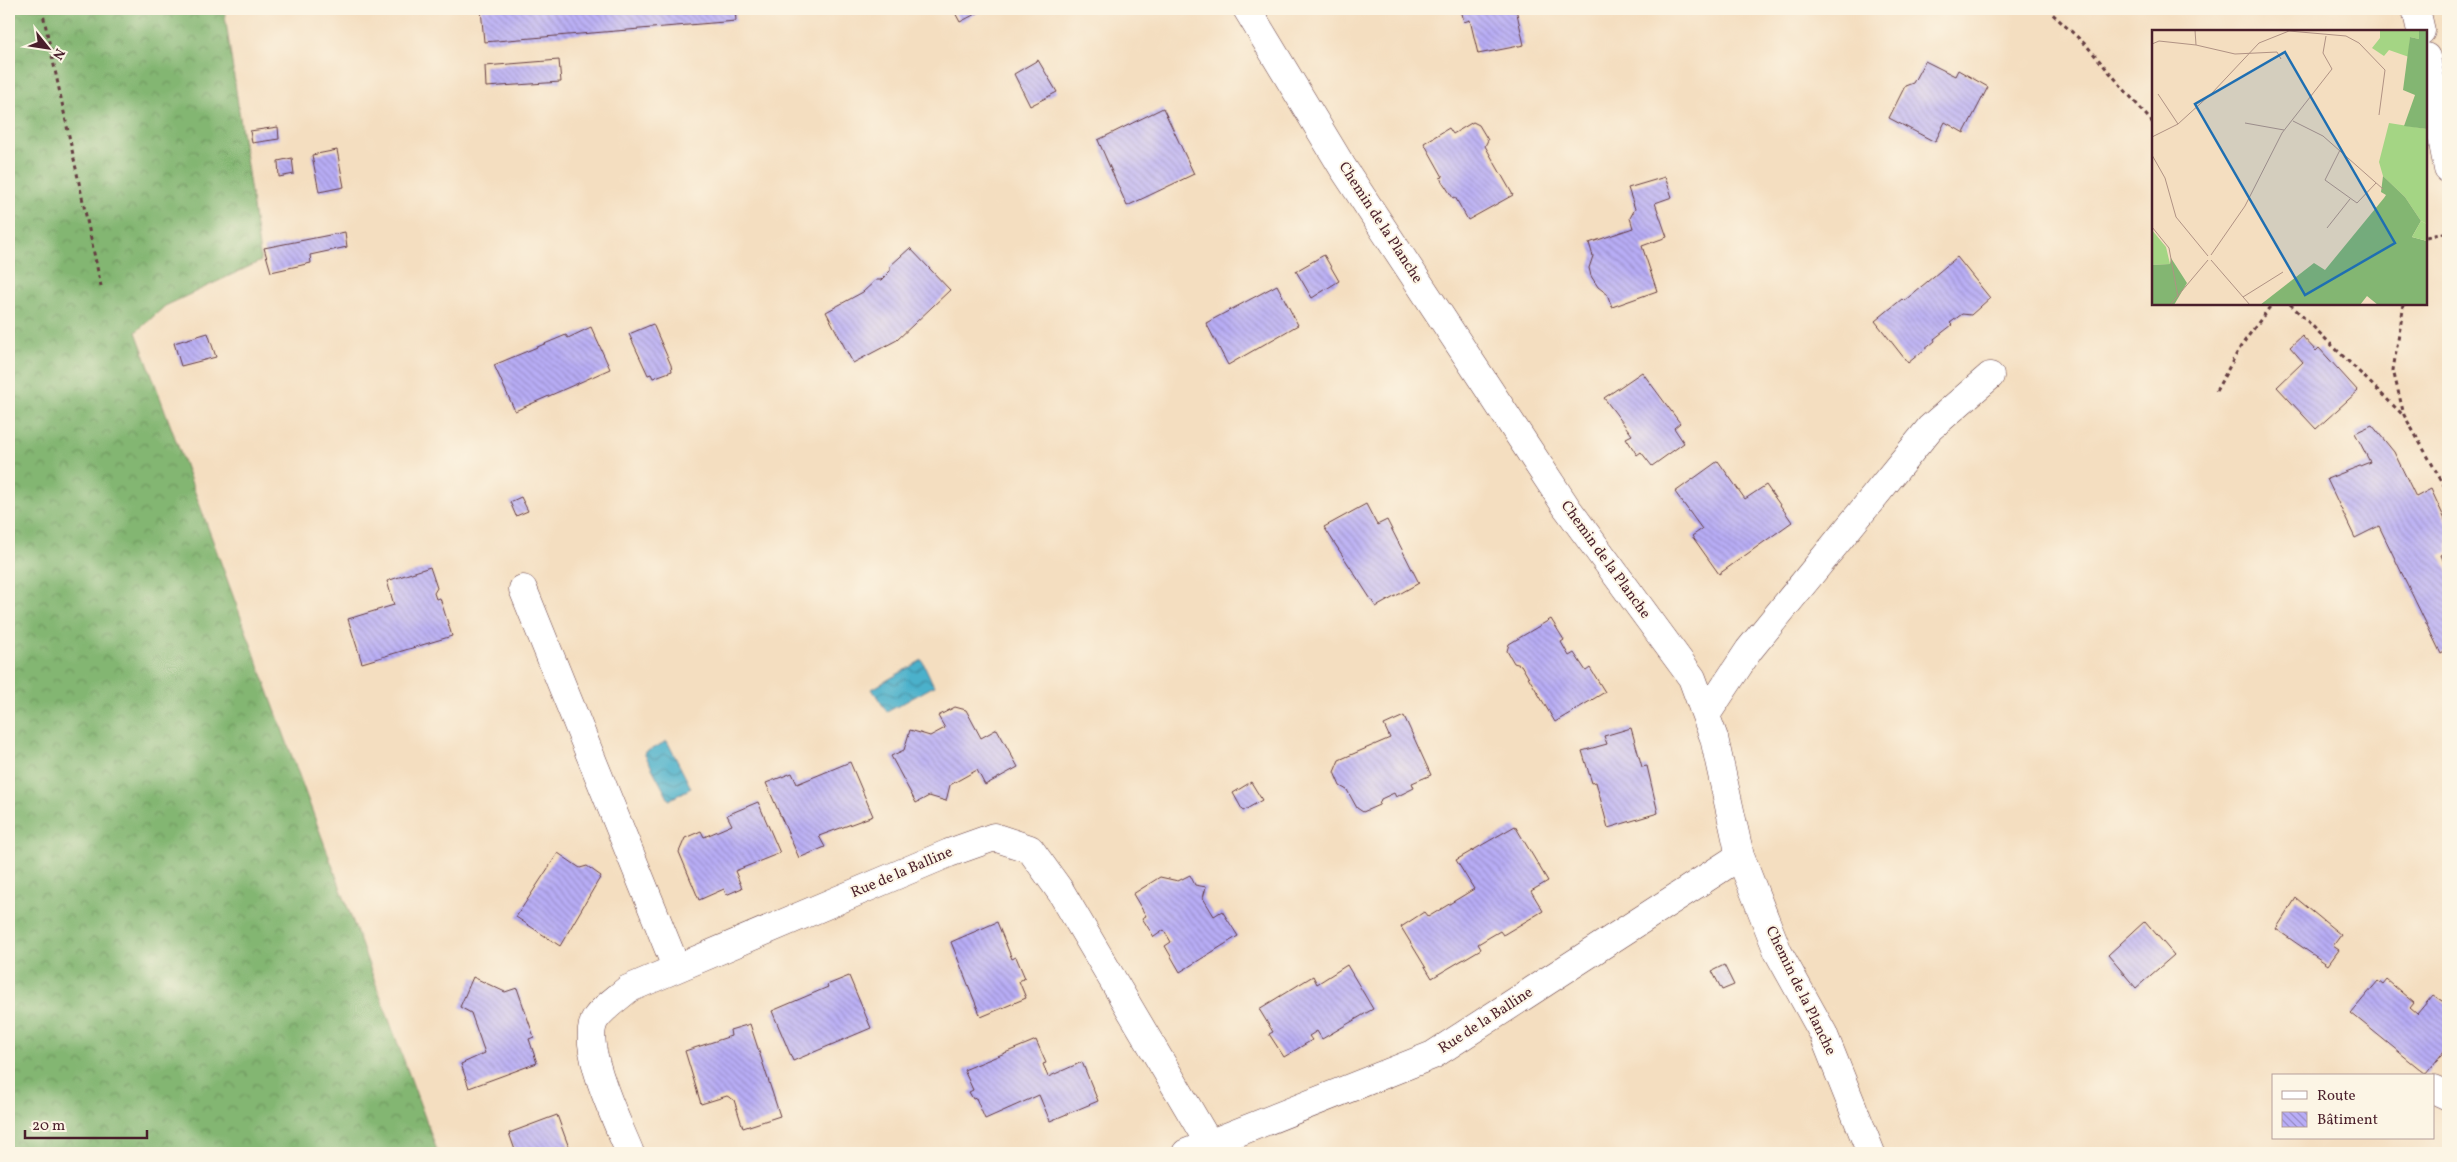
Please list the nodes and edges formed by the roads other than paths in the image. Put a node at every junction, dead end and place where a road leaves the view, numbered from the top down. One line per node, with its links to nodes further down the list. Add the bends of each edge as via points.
1 (1247, 9): 8 (street, Chemin de la Planche, via 1343,168 1567,508 1692,678)
2 (2416, 9): 3 (street)
3 (2421, 30)
4 (2427, 62): 5 (street)
5 (2448, 169)
6 (1990, 376): 8 (street, via 1930,428 1749,650)
7 (522, 589): 10 (street)
8 (1706, 715): 9 (street, Chemin de la Planche)
9 (1740, 856): 13 (street, Rue de la Balline, via 1433,1055); 15 (street, Chemin de la Planche, via 1778,952 1823,1033)
10 (676, 967): 13 (street, Rue de la Balline, via 948,853 994,837 1030,849 1061,892); 14 (street, Rue de la Balline, via 628,989 595,1018 591,1046 599,1076)
11 (2434, 1089): 12 (street)
12 (2448, 1096)
13 (1198, 1149)
14 (630, 1153)
15 (1871, 1153)

